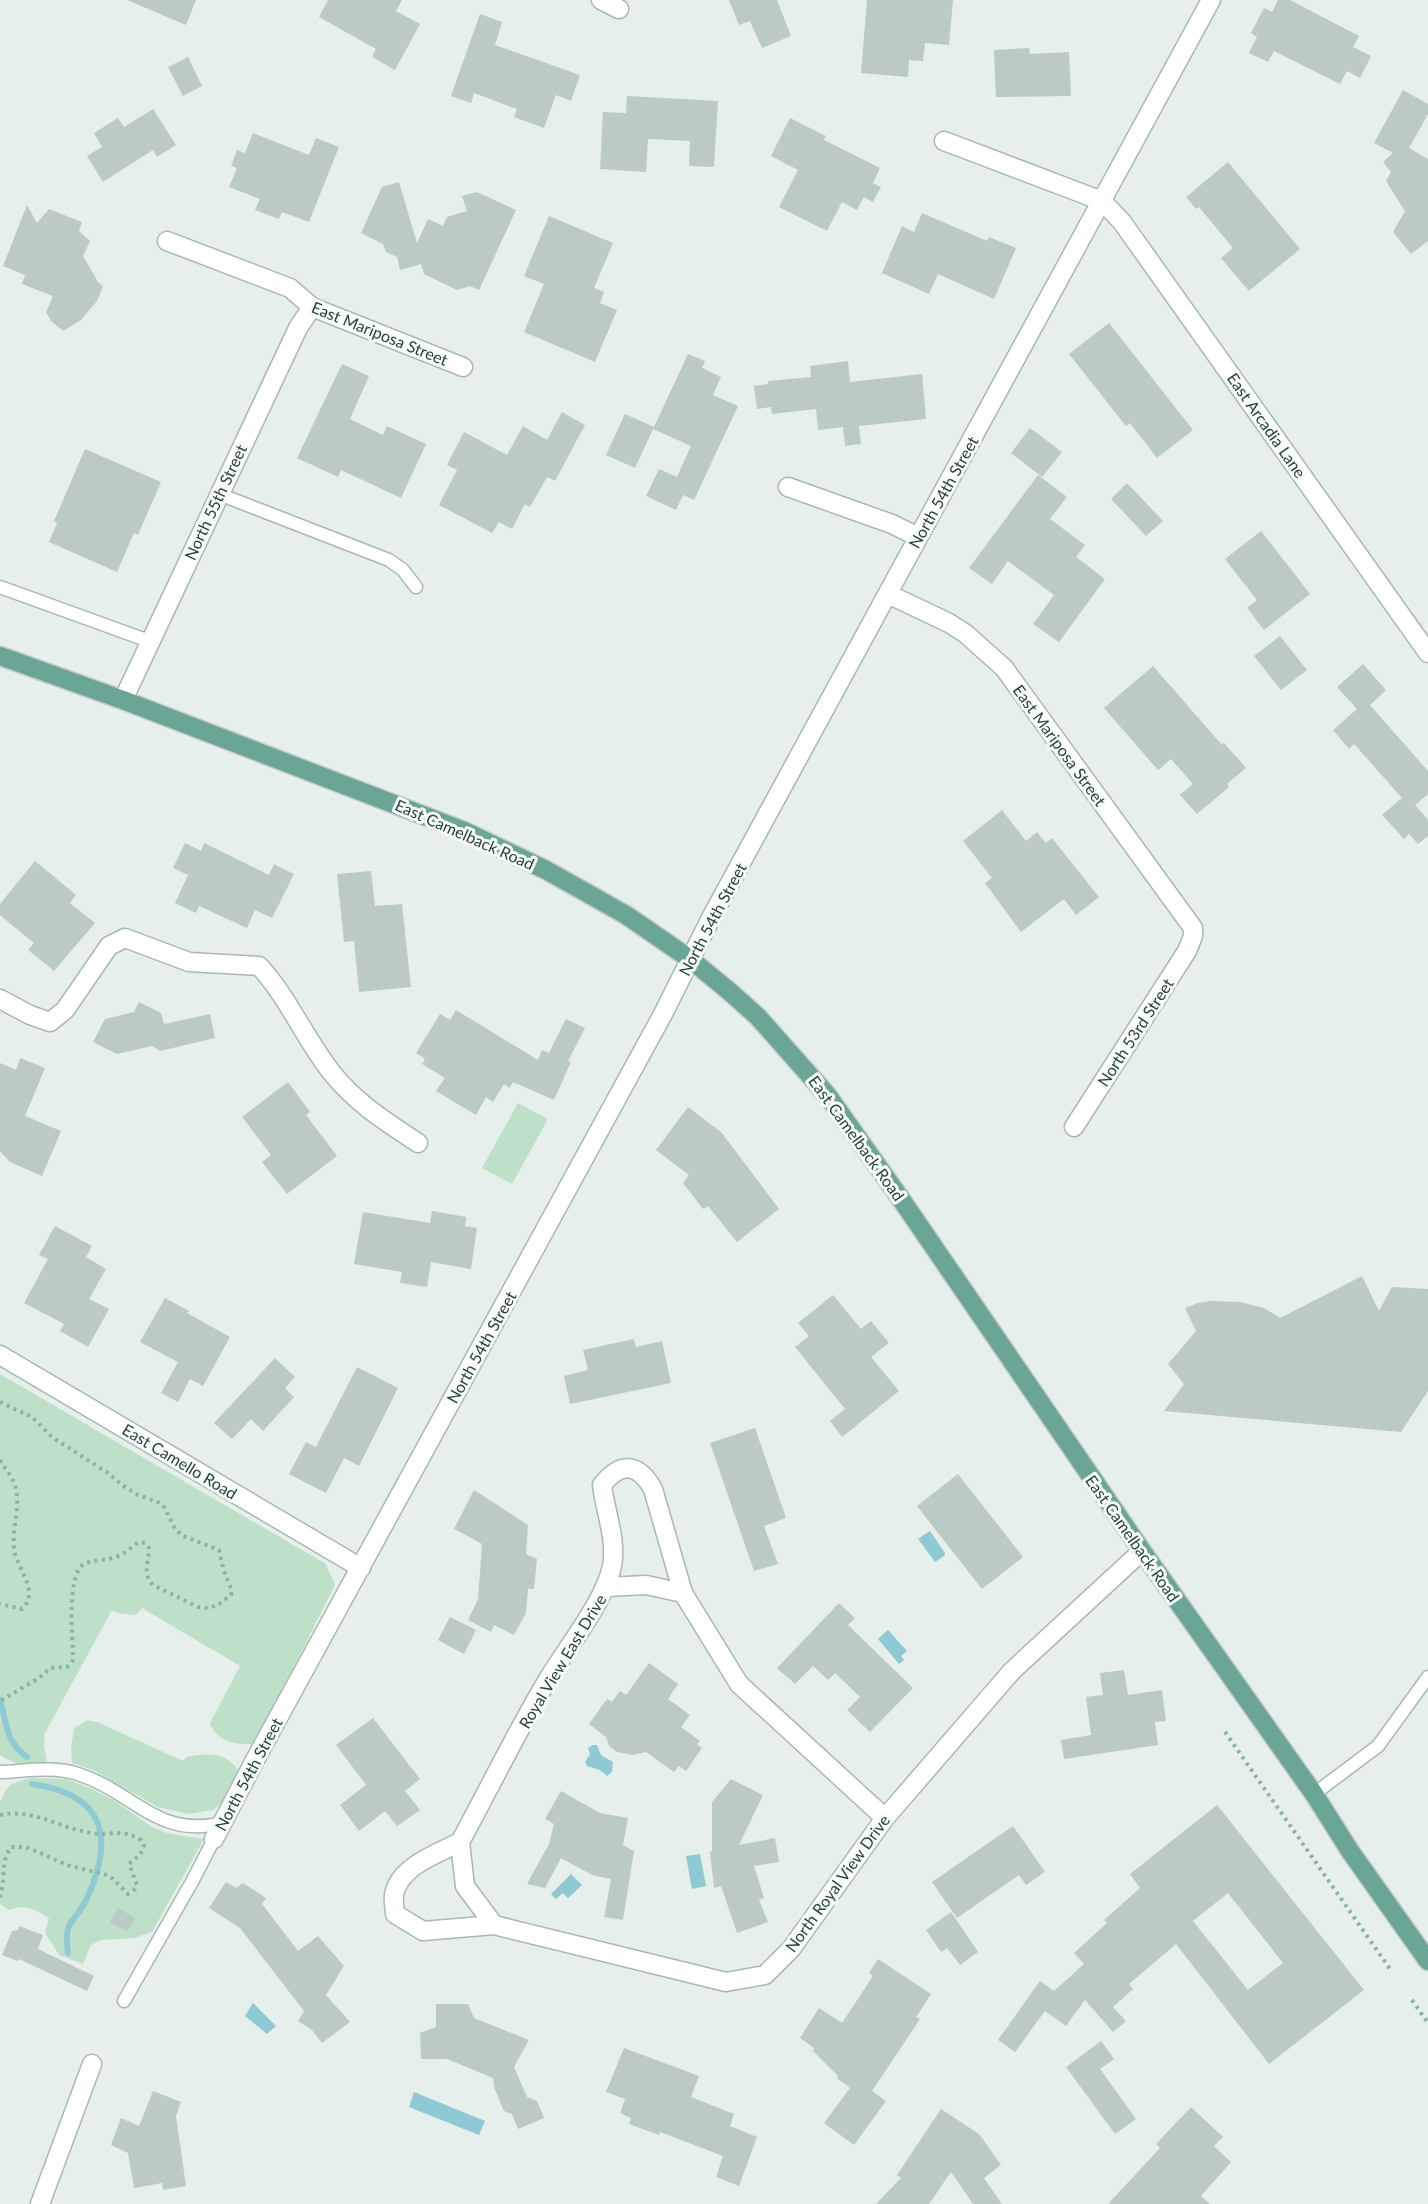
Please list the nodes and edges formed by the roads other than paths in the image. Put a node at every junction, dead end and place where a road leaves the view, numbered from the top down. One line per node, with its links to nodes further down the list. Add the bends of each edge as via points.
1 (601, 0): 3 (street)
2 (1211, 0): 5 (street, North 54th Street)
3 (619, 9)
4 (944, 141): 5 (street)
5 (1102, 201): 11 (street, North 54th Street); 16 (street, East Arcadia Lane, via 1122,222)
6 (167, 241): 7 (street, East Mariposa Street, via 290,288)
7 (312, 307): 8 (street, East Mariposa Street); 10 (street, North 55th Street, via 298,328)
8 (463, 367)
9 (788, 487): 11 (street)
10 (219, 494): 13 (lane, via 389,560); 15 (street, North 55th Street)
11 (918, 537): 14 (street, North 54th Street)
12 (0, 587): 15 (lane)
13 (416, 587)
14 (888, 594): 19 (street, East Mariposa Street, via 949,623 1004,668 1188,921); 20 (street, North 54th Street)
15 (149, 641): 18 (street, North 55th Street)
16 (1428, 653)
17 (0, 656): 18 (main road, East Camelback Road)
18 (123, 700): 20 (main road, East Camelback Road, via 464,831 586,892)
19 (1193, 936): 22 (street, North 53rd Street)
20 (690, 959): 25 (main road, East Camelback Road, via 758,1017 828,1096); 26 (street, North 54th Street)
21 (0, 999): 23 (street, via 50,1022 65,1010 109,946 125,938 189,963 259,966 331,1072 361,1105)
22 (1074, 1127)
23 (418, 1143)
24 (0, 1355): 26 (street, East Camello Road)
25 (1142, 1551): 31 (main road, East Camelback Road); 32 (street, North Royal View Drive, via 1012,1671)
26 (361, 1568): 33 (street, North 54th Street)
27 (607, 1587): 28 (street, via 646,1585); 28 (street, Royal View East Drive, via 613,1563 612,1530 602,1485 613,1471 630,1468 644,1474 653,1489); 34 (street, Royal View East Drive, via 546,1682)
28 (683, 1593): 32 (street, via 739,1684)
29 (1428, 1677): 31 (lane, via 1378,1746)
30 (0, 1772): 33 (lane, via 68,1771 99,1783 152,1816)
31 (1314, 1794): 36 (main road, East Camelback Road, via 1350,1851)
32 (885, 1818): 35 (street, North Royal View Drive, via 791,1949 765,1975 726,1982)
33 (218, 1831): 37 (lane)
34 (460, 1842): 35 (street, via 465,1886); 35 (street, North Royal View Drive, via 416,1865 400,1879 394,1896 395,1914 423,1931)
35 (494, 1925)
36 (1426, 1954)
37 (124, 2001)
38 (92, 2064): 39 (street)
39 (39, 2204)

